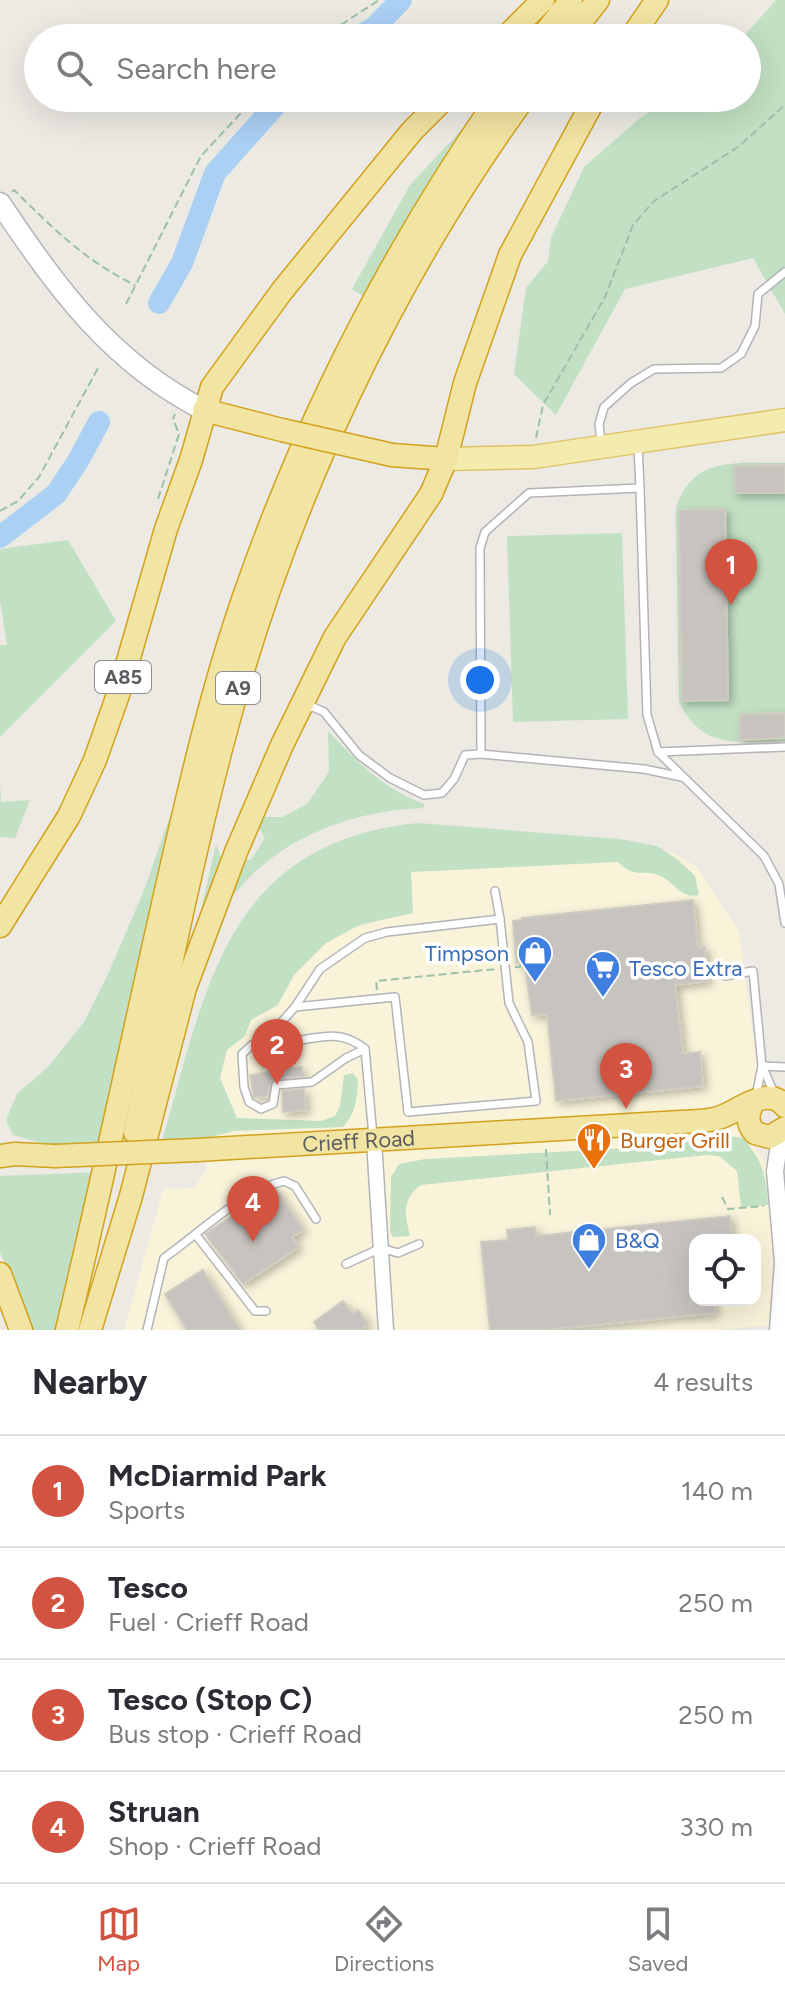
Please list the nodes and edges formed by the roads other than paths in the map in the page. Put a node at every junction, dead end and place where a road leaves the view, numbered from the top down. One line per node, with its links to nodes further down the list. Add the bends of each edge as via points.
1 (543, 0): 5 (highway)
2 (571, 0): 6 (highway)
3 (598, 0): 7 (highway)
4 (657, 0): 8 (highway)
5 (519, 24)
6 (552, 24)
7 (579, 24)
8 (641, 24)
9 (431, 112): 15 (highway, via 282,291 212,387)
10 (489, 112): 52 (highway, A9, via 375,297 297,459 245,594 195,762)
11 (515, 112): 53 (highway, A9, via 397,302 352,389 278,567 229,717)
12 (587, 112): 19 (highway, A9, via 510,255 465,383)
13 (4, 199): 15 (main road, via 46,271 101,335 137,369)
14 (785, 272): 18 (lane, via 758,294 755,326 741,354 721,368 654,369 631,383 604,407)
15 (204, 410): 19 (highway, bridge, via 392,455); 29 (highway, A85, via 95,760 69,816)
16 (785, 420): 17 (main road)
17 (638, 442): 18 (main road); 20 (lane)
18 (601, 445): 19 (main road, via 533,457)
19 (446, 459): 21 (highway, A9, via 431,494 335,637)
20 (640, 488): 23 (lane, via 647,715); 24 (lane, via 529,493 485,532 480,548)
21 (298, 712): 24 (lane, via 313,707 324,712 359,755 424,795 442,793 465,755); 53 (highway, A9, via 236,852 185,988 136,1181)
22 (785, 747): 23 (lane)
23 (658, 752): 25 (lane)
24 (481, 754): 25 (lane)
25 (682, 777): 28 (lane, via 764,856 779,884)
26 (495, 891): 27 (lane)
27 (500, 919): 31 (lane, via 365,938 320,969); 31 (lane, via 509,1003 528,1042 536,1101 408,1112 395,997)
28 (785, 923)
29 (0, 926)
30 (725, 976): 36 (lane, via 753,971)
31 (295, 1007): 32 (lane)
32 (278, 1026): 33 (lane, via 266,1030); 34 (lane, via 286,1029)
33 (261, 1042): 34 (lane, via 276,1056); 35 (lane, via 242,1054 249,1102 261,1109 273,1104 276,1085 312,1082)
34 (291, 1042): 35 (lane, via 334,1035 352,1038)
35 (365, 1049): 41 (lane)
36 (762, 1066): 37 (lane); 38 (lane); 38 (lane)
37 (785, 1067)
38 (767, 1102): 39 (highway, Crieff Road); 40 (highway, via 747,1116)
39 (717, 1119): 40 (highway, Crieff Road); 41 (highway, Crieff Road)
40 (770, 1131): 44 (street)
41 (374, 1141): 42 (highway, Crieff Road, bridge, via 55,1156); 47 (street)
42 (4, 1152)
43 (316, 1219): 45 (lane, via 295,1186 284,1181 240,1202)
44 (783, 1233): 56 (street)
45 (196, 1235): 50 (lane, via 255,1311); 54 (lane, via 164,1258)
46 (419, 1244): 47 (lane, via 398,1253)
47 (381, 1248): 48 (lane); 55 (street)
48 (346, 1264)
49 (0, 1274): 51 (highway)
50 (266, 1311)
51 (21, 1330)
52 (67, 1330)
53 (90, 1330)
54 (147, 1330)
55 (386, 1330)
56 (778, 1330)

